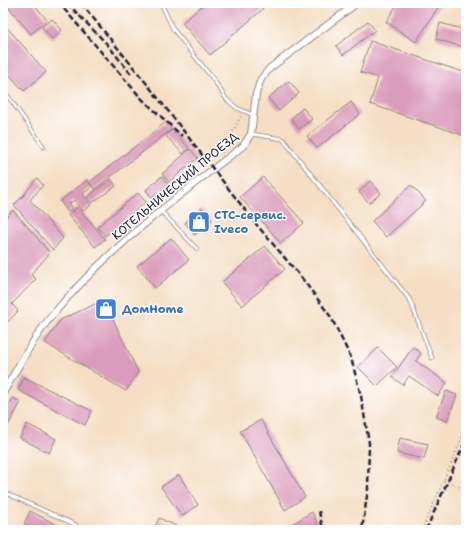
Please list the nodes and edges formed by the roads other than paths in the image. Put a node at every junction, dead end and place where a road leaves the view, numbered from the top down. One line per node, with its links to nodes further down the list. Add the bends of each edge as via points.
1 (161, 3): 4 (lane, via 173,29 227,100)
2 (357, 3): 4 (street, КОТЕЛЬНИЧЕСКИЙ ПРОЕЗД, via 270,68 261,79)
3 (3, 89): 6 (lane)
4 (253, 115): 5 (street, КОТЕЛЬНИЧЕСКИЙ ПРОЕЗД)
5 (251, 134): 7 (street, КОТЕЛЬНИЧЕСКИЙ ПРОЕЗД, via 242,146); 9 (lane, via 283,139 410,300)
6 (44, 147)
7 (161, 211): 8 (lane); 10 (street, КОТЕЛЬНИЧЕСКИЙ ПРОЕЗД, via 112,253 49,319)
8 (197, 249)
9 (432, 358)
10 (3, 393)
11 (3, 492): 12 (lane)
12 (76, 525)

